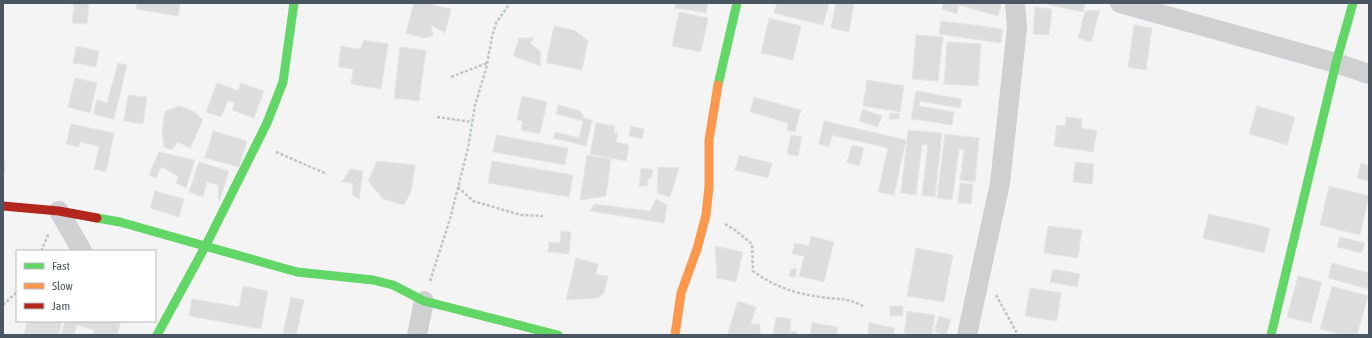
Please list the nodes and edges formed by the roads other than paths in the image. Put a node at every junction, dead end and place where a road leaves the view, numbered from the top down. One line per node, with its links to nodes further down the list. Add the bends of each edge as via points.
1 (294, 3): 10 (street, via 283,82 256,145)
2 (737, 3): 16 (street, via 717,89 709,140 706,215 698,248 681,294)
3 (1015, 3): 17 (street, via 1016,28 1000,183)
4 (1120, 3): 6 (street)
5 (1353, 3): 6 (street)
6 (1336, 63): 7 (street); 18 (street)
7 (1369, 74)
8 (3, 206): 9 (street)
9 (59, 211): 10 (street, via 120,222); 11 (street)
10 (206, 247): 12 (street, via 297,272 373,280 392,285); 13 (street)
11 (81, 250)
12 (424, 301): 14 (street); 15 (street)
13 (159, 323)
14 (417, 335)
15 (558, 335)
16 (675, 335)
17 (967, 335)
18 (1271, 335)

